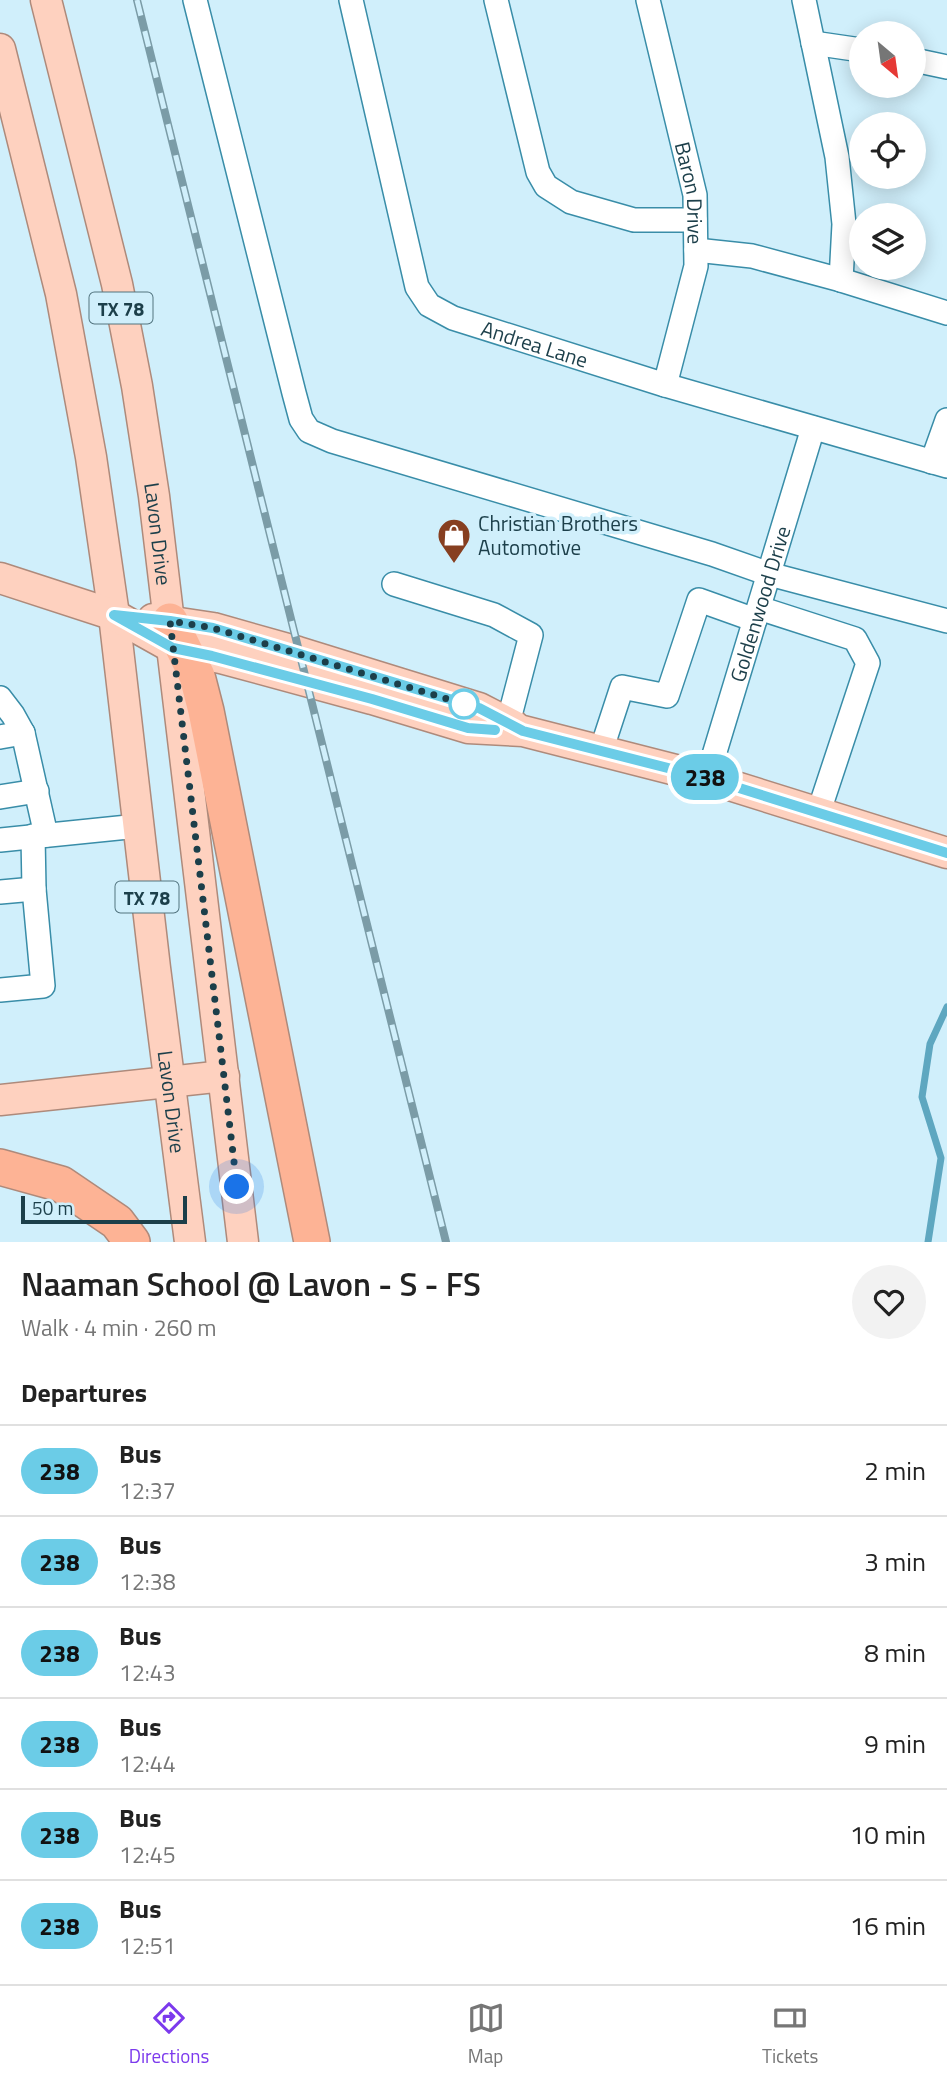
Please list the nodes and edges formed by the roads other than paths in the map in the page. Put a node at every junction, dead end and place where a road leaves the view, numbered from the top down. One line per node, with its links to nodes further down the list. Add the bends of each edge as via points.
1 (46, 0): 26 (main road, Lavon Drive / TX 78, via 117,284)
2 (195, 0): 20 (street, via 294,393 309,431)
3 (351, 0): 16 (street, Andrea Lane, via 417,287 429,306 453,318)
4 (496, 0): 12 (street, via 536,164 546,186 571,202 634,220)
5 (648, 0): 12 (street, Baron Drive, via 695,195)
6 (804, 0): 7 (street)
7 (813, 43): 8 (street); 14 (street, via 837,157 844,224)
8 (849, 48)
9 (0, 49): 24 (main road, Lavon Drive / TX 78, via 61,294)
10 (926, 63): 11 (street)
11 (947, 67)
12 (695, 220): 13 (street, Baron Drive)
13 (696, 250): 14 (street, via 752,256); 16 (street, Baron Drive, via 696,266)
14 (841, 280): 15 (street)
15 (947, 313)
16 (665, 385): 18 (street, Andrea Lane)
17 (947, 420): 19 (street)
18 (813, 428): 19 (street, Andrea Lane); 20 (street, Goldenwood Drive)
19 (939, 464)
20 (769, 574): 23 (street, Goldenwood Drive); 25 (street)
21 (0, 578): 24 (main road)
22 (394, 584): 28 (street, via 494,615 531,635)
23 (757, 614): 31 (street, via 699,600 667,696 622,687); 32 (street, Goldenwood Drive); 35 (street, via 855,639 869,663)
24 (114, 615): 26 (main road); 36 (main road, Lavon Drive / TX 78)
25 (947, 621)
26 (176, 640): 28 (main road, via 212,656 468,728); 43 (main road, Lavon Drive / TX 78); 50 (highway, via 197,676 206,711)
27 (0, 698): 29 (street)
28 (515, 727): 31 (main road)
29 (23, 733): 30 (street); 33 (street)
30 (0, 737)
31 (601, 751): 32 (main road)
32 (707, 778): 35 (main road)
33 (37, 791): 34 (street); 37 (street)
34 (0, 797)
35 (818, 814): 39 (main road)
36 (138, 826): 37 (street); 44 (main road, Lavon Drive / TX 78)
37 (39, 836): 38 (street); 40 (street)
38 (0, 839)
39 (947, 853)
40 (34, 889): 41 (street); 42 (street, via 43,986)
41 (0, 892)
42 (0, 990)
43 (224, 1076): 44 (main road); 49 (main road, Lavon Drive / TX 78)
44 (170, 1081): 45 (main road); 48 (main road, Lavon Drive / TX 78)
45 (0, 1100)
46 (0, 1167): 47 (highway, via 61,1184 117,1222)
47 (132, 1242)
48 (190, 1242)
49 (243, 1242)
50 (312, 1242)

